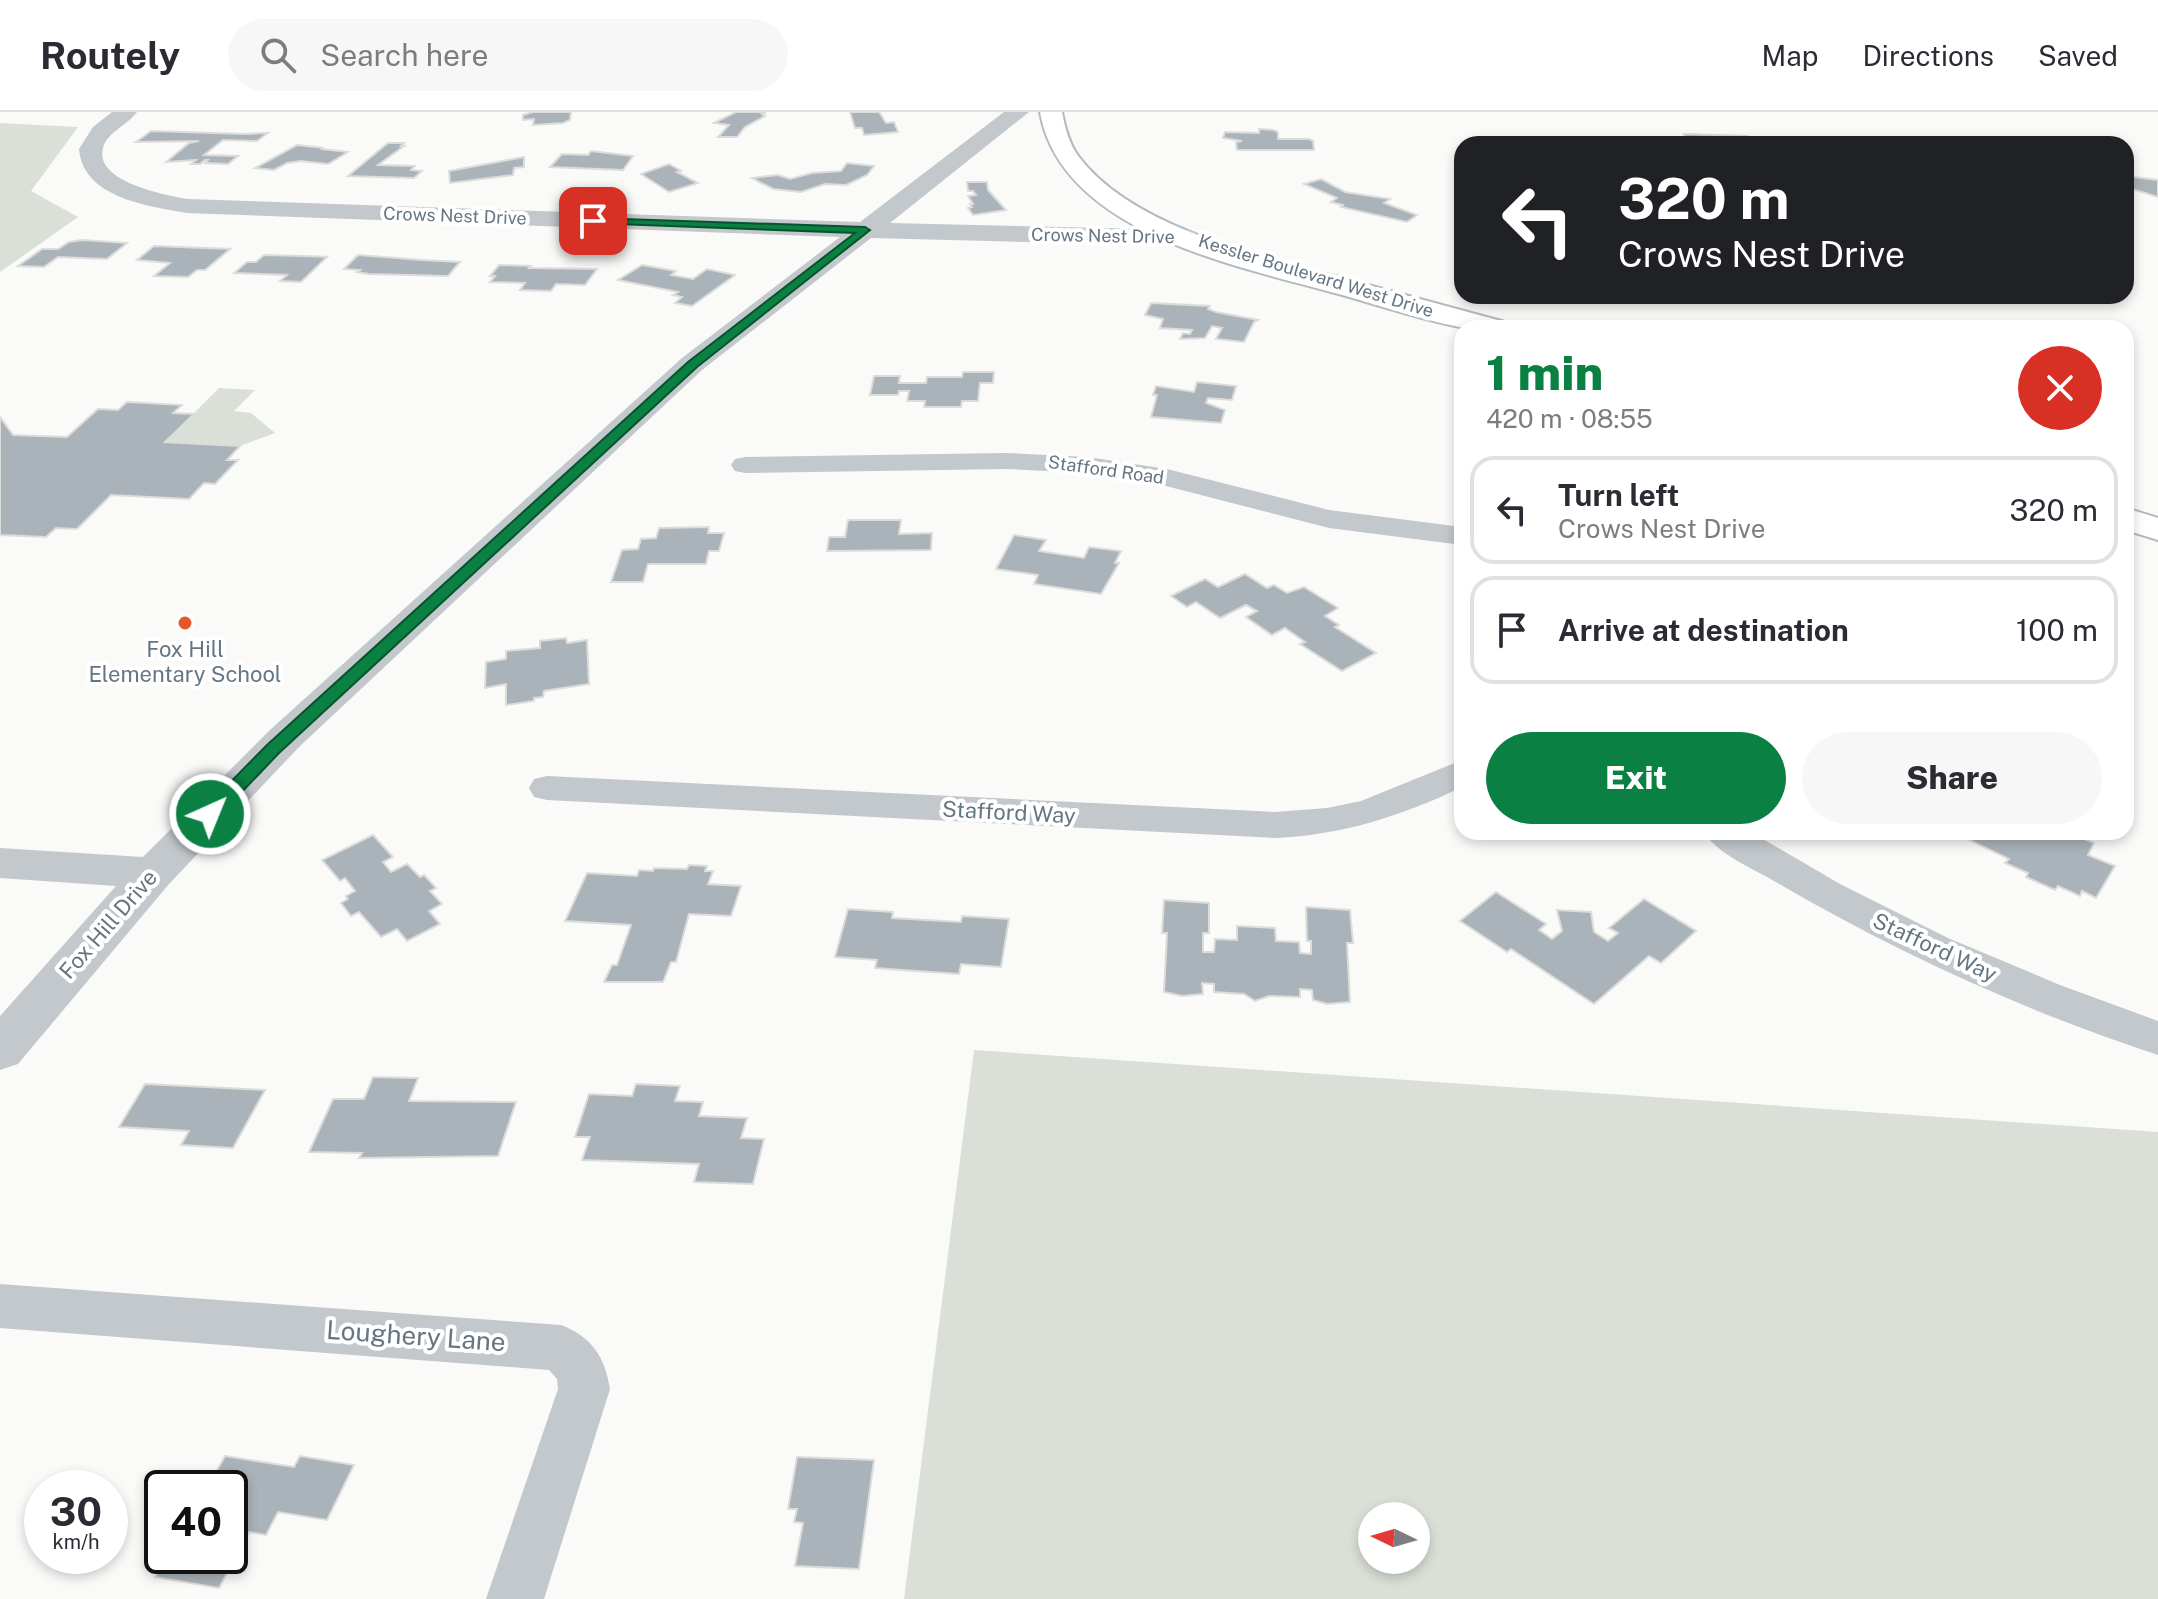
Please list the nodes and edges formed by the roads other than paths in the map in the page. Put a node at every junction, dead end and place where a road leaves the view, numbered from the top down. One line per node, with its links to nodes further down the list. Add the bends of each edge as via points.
1 (126, 112): 4 (street, Crows Nest Drive, via 95,139 93,169 116,188 173,204)
2 (1018, 112): 4 (street, Fox Hill Drive)
3 (1051, 112): 5 (main road, Kessler Boulevard West Drive, via 1057,140 1079,172 1128,209)
4 (865, 230): 5 (street, Crows Nest Drive); 15 (street, Fox Hill Drive, via 692,364 269,753)
5 (1189, 238): 6 (main road, Kessler Boulevard West Drive, via 1273,268)
6 (1465, 320)
7 (745, 465): 10 (street, Stafford Road, via 1088,465 1167,478 1329,519)
8 (2134, 521): 9 (main road)
9 (2158, 530)
10 (1454, 535)
11 (1454, 776): 12 (street, Stafford Way, via 1379,810 1322,823 1275,825)
12 (547, 788)
13 (1736, 840): 16 (street, Stafford Way, via 1901,933)
14 (0, 863): 15 (street)
15 (153, 873): 17 (street, Fox Hill Drive)
16 (2158, 1038)
17 (0, 1050)
18 (0, 1306): 19 (street, Loughery Lane, via 561,1348 581,1368 584,1389)
19 (515, 1599)

